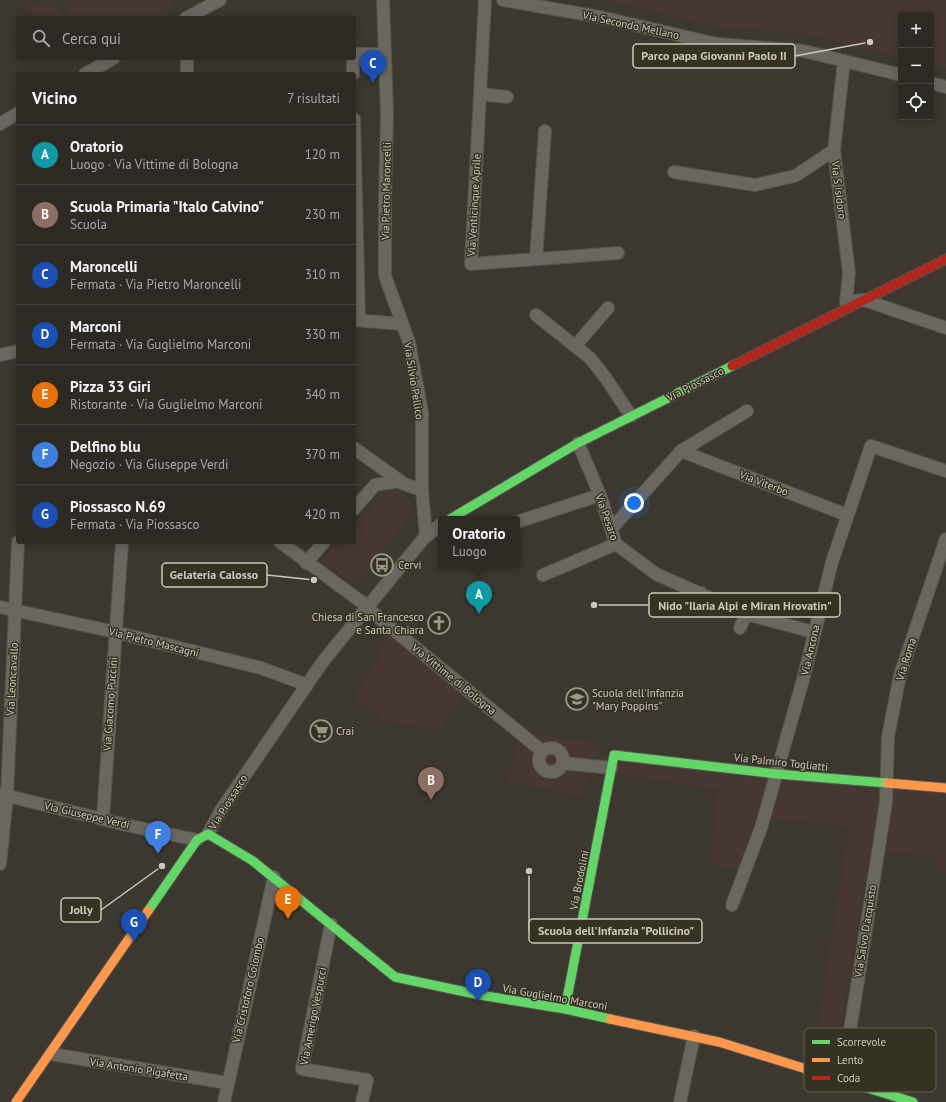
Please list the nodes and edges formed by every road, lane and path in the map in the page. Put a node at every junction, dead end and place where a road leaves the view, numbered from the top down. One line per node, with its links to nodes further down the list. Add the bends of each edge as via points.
1 (220, 0): 5 (street)
2 (383, 0): 7 (street, Via Pietro Maroncelli)
3 (485, 0): 18 (street, Via Venticinque Aprile)
4 (503, 0): 11 (street, Via Secondo Mellano, via 717,44 804,51)
5 (191, 16)
6 (356, 54): 7 (street)
7 (385, 54): 32 (street, Via Pietro Maroncelli, via 385,276)
8 (110, 60): 12 (street)
9 (187, 60): 13 (street)
10 (353, 60): 14 (street)
11 (844, 61): 15 (street, Via Secondo Mellano); 23 (street, Via S Isidoro)
12 (89, 72)
13 (187, 72)
14 (353, 72)
15 (898, 74)
16 (934, 84): 17 (street)
17 (946, 87)
18 (480, 94): 19 (street); 26 (street, Via Venticinque Aprile, via 472,264)
19 (507, 97)
20 (16, 114): 21 (street)
21 (0, 124)
22 (545, 131): 26 (street)
23 (834, 150): 24 (street, via 795,176 756,185); 28 (street, Via S Isidoro, via 849,274 846,302)
24 (674, 172)
25 (618, 253): 26 (street, Via Venticinque Aprile)
26 (536, 259)
27 (946, 259): 28 (street, Via Piossasco)
28 (864, 300): 33 (street); 38 (street, Via Piossasco)
29 (608, 308): 34 (street)
30 (536, 315): 34 (street)
31 (356, 320): 32 (street)
32 (402, 324): 44 (street, Via Silvio Pellico, via 409,342 422,412)
33 (946, 328)
34 (575, 346): 38 (street, via 598,368)
35 (16, 351): 36 (street)
36 (0, 355)
37 (747, 411): 41 (street)
38 (631, 416): 39 (street, Via Piossasco)
39 (578, 443): 45 (street, Via Pesaro); 48 (street, Via Piossasco)
40 (356, 449): 43 (street)
41 (681, 451): 47 (street, Via Viterbo); 50 (street)
42 (946, 471): 47 (street, Via Ancona, via 871,446)
43 (400, 481): 44 (street); 46 (street, via 375,484)
44 (422, 490): 52 (street, Via Silvio Pellico)
45 (600, 496): 49 (street); 50 (street, Via Pesaro)
46 (356, 506)
47 (847, 515): 70 (street, Via Ancona)
48 (455, 516)
49 (520, 521)
50 (612, 528): 57 (street, Via Pesaro)
51 (438, 530): 52 (street, Via Piossasco)
52 (426, 536): 63 (street, Via Piossasco)
53 (18, 544): 66 (street, Via Leoncavallo)
54 (122, 544): 69 (street, Via Giacomo Puccini)
55 (282, 544): 59 (street, Via Vittime di Bologna)
56 (322, 544): 59 (street)
57 (616, 544): 61 (street); 62 (street, Via Pesaro, via 656,574)
58 (944, 548): 60 (street); 77 (street, Via Roma, via 900,675 888,737)
59 (306, 563): 63 (street, Via Vittime di Bologna)
60 (946, 567)
61 (543, 575)
62 (701, 593): 65 (street); 67 (street, Via Pesaro)
63 (367, 606): 71 (street, Via Piossasco); 72 (street, Via Vittime di Bologna, via 378,618)
64 (0, 607): 66 (street, Via Pietro Mascagni)
65 (691, 607)
66 (15, 610): 69 (street, Via Pietro Mascagni); 79 (street, Via Leoncavallo)
67 (746, 614): 68 (street); 70 (street, Via Pesaro)
68 (740, 628)
69 (115, 632): 71 (street, Via Pietro Mascagni, via 261,668); 80 (street, Via Giacomo Puccini)
70 (813, 632): 76 (street, Via Ancona, via 804,676)
71 (307, 684): 81 (street, Via Piossasco)
72 (542, 751): 74 (street, via 555,747 562,753); 74 (street, via 539,757 542,769 555,772 560,769)
73 (614, 755): 75 (street, Via Brodolini); 76 (street, Via Palmiro Togliatti)
74 (563, 762): 75 (street)
75 (611, 768): 86 (street, Via Brodolini)
76 (777, 774): 77 (street, Via Palmiro Togliatti); 84 (street, Via Ancona, via 761,828)
77 (887, 783): 78 (street, Via Palmiro Togliatti); 87 (street, Via Salvo D'acquisto)
78 (946, 788)
79 (3, 795): 80 (street, Via Giuseppe Verdi); 82 (street, Via Leoncavallo)
80 (103, 818): 81 (street, Via Giuseppe Verdi, via 126,825)
81 (203, 837): 83 (street, Via Guglielmo Marconi, via 252,860); 89 (street, Via Piossasco)
82 (0, 864)
83 (274, 877): 85 (street, Via Guglielmo Marconi); 91 (street, Via Cristoforo Colombo)
84 (732, 905)
85 (331, 924): 86 (street, Via Guglielmo Marconi, via 395,977); 96 (street, Via Amerigo Vespucci, via 302,1069 367,1080)
86 (565, 1009): 88 (street, Via Guglielmo Marconi)
87 (850, 1028)
88 (694, 1036): 90 (street, Via Guglielmo Marconi); 97 (street)
89 (51, 1054): 91 (street, Via Antonio Pigafetta); 94 (street, Via Piossasco)
90 (804, 1068)
91 (228, 1083): 95 (street, Via Cristoforo Colombo)
92 (876, 1092): 93 (street, Via Guglielmo Marconi)
93 (898, 1100): 98 (street, Via Guglielmo Marconi)
94 (16, 1102)
95 (224, 1102)
96 (362, 1102)
97 (680, 1102)
98 (912, 1102)

